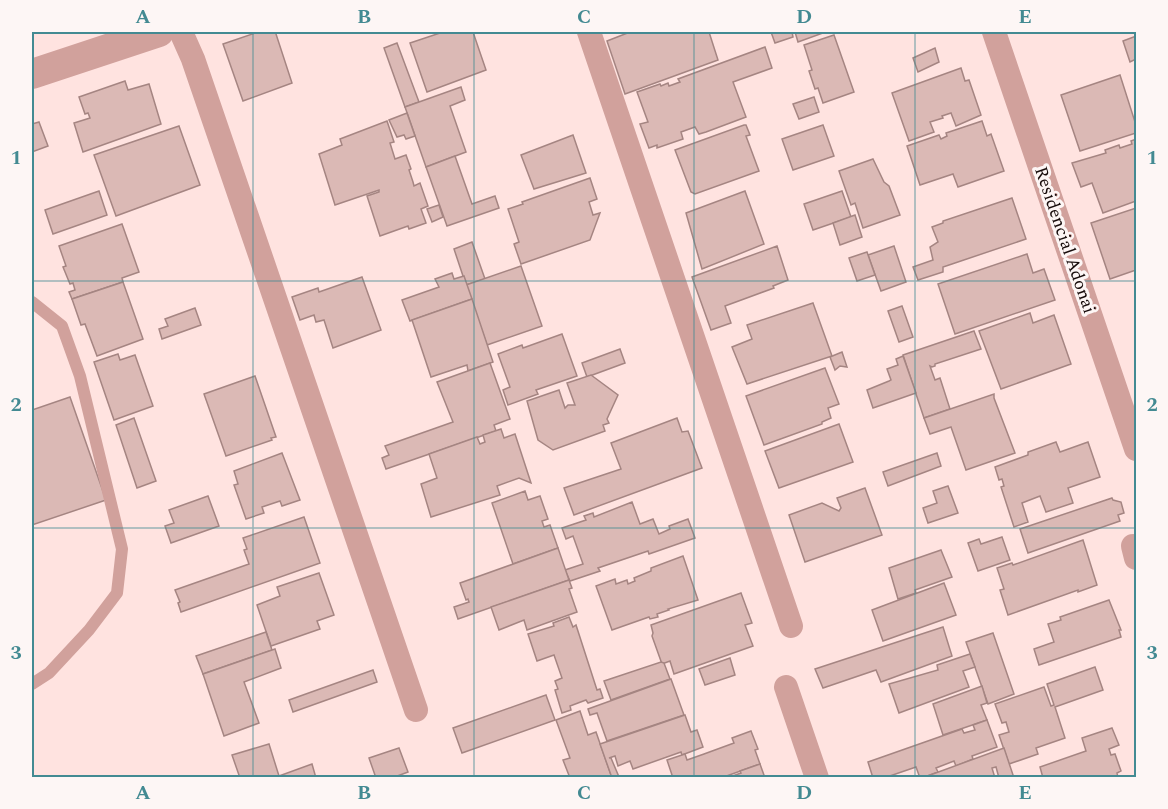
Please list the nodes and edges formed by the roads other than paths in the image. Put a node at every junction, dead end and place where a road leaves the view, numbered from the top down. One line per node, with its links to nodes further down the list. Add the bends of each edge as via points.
1 (159, 32): 5 (street)
2 (181, 32): 11 (street)
3 (589, 32): 8 (street)
4 (994, 32): 7 (street, Residencial Adonai)
5 (32, 74)
6 (32, 302): 9 (lane, via 62,326 80,376 122,549 117,593 49,673)
7 (1137, 449)
8 (791, 626)
9 (32, 684)
10 (786, 687): 12 (street)
11 (416, 710)
12 (817, 777)

